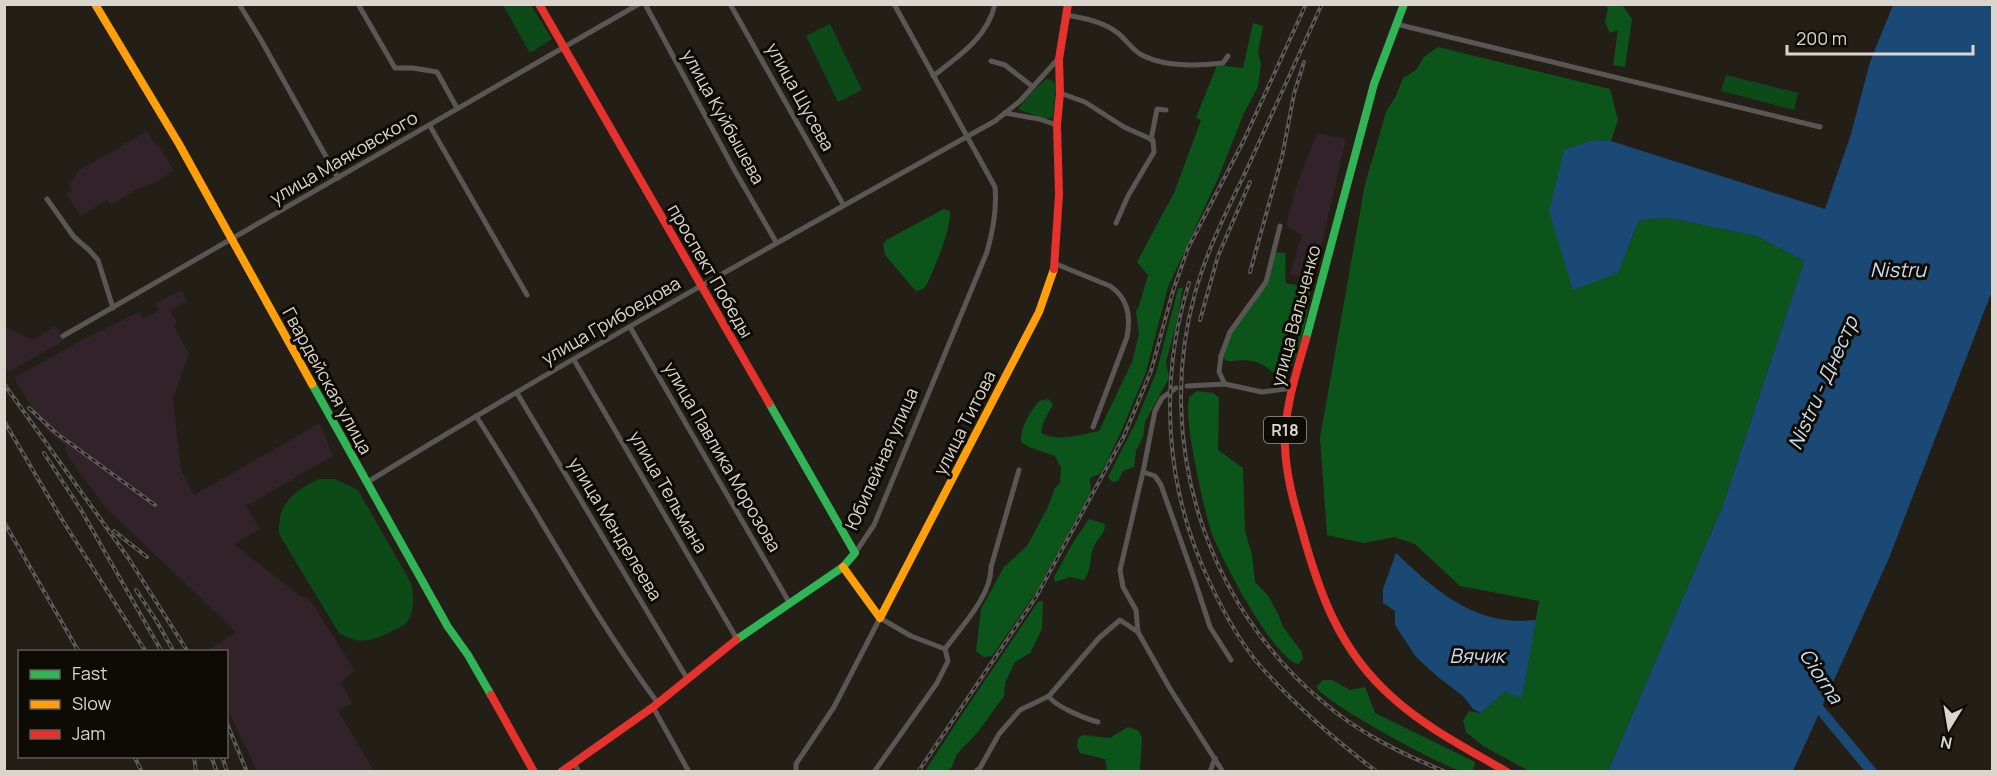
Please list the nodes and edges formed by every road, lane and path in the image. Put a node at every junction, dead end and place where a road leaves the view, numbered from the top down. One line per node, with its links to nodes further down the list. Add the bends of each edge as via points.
1 (95, 4): 34 (street, Гвардейская улица)
2 (239, 4): 29 (street)
3 (358, 4): 21 (street, via 395,69 437,72)
4 (539, 4): 14 (street, проспект Победы)
5 (639, 4): 14 (street, улица Маяковского)
6 (645, 4): 35 (street, улица Куйбышева)
7 (730, 4): 31 (street, улица Щусева)
8 (894, 4): 18 (street, Юбилейная улица)
9 (995, 4): 18 (street, via 982,33)
10 (1068, 4): 12 (street, улица Титова)
11 (1404, 4): 13 (street, улица Вальченко / R18)
12 (1066, 15): 15 (street, via 1106,26 1139,54 1160,62 1207,65 1223,63); 16 (street, улица Титова)
13 (1396, 24): 26 (street); 46 (street, улица Вальченко / R18, via 1374,84)
14 (565, 48): 21 (street, улица Маяковского); 37 (street, проспект Победы)
15 (1228, 56)
16 (1059, 59): 19 (street); 20 (street, улица Титова)
17 (991, 61): 19 (street, via 1005,65)
18 (933, 76): 27 (street, Юбилейная улица)
19 (1033, 87): 23 (street)
20 (1060, 93): 24 (street, улица Титова); 28 (street, via 1085,102)
21 (457, 108): 25 (street, улица Маяковского)
22 (1166, 110): 28 (street, via 1157,110)
23 (1005, 113): 24 (street); 27 (street)
24 (1057, 125): 36 (street, улица Титова)
25 (430, 126): 29 (street, улица Маяковского); 38 (street)
26 (1820, 127)
27 (968, 136): 31 (street, улица Грибоедова); 53 (street, Юбилейная улица, via 995,187 991,239 874,525)
28 (1151, 140): 32 (street, via 1154,152)
29 (338, 178): 34 (street, улица Маяковского)
30 (46, 199): 39 (street, via 98,261)
31 (843, 204): 35 (street, улица Грибоедова)
32 (1116, 223)
33 (1280, 226): 43 (street, via 1266,282 1230,332 1221,356 1219,372)
34 (232, 240): 39 (street, улица Маяковского); 52 (street, Гвардейская улица)
35 (776, 242): 37 (street, улица Грибоедова)
36 (1056, 264): 49 (street, via 1110,286 1124,300 1129,312 1127,337); 56 (street, улица Титова, via 1031,328)
37 (701, 285): 40 (street, улица Грибоедова); 53 (street, проспект Победы)
38 (527, 295)
39 (113, 308): 41 (street, улица Маяковского)
40 (630, 327): 42 (street, улица Грибоедова); 55 (street, улица Павлика Морозова)
41 (63, 336)
42 (574, 360): 47 (street, улица Грибоедова); 58 (street, улица Тельмана)
43 (1225, 384): 44 (street); 46 (street, via 1262,392)
44 (1186, 386)
45 (1176, 388): 51 (street, via 1162,398 1155,411)
46 (1293, 388): 76 (street, улица Вальченко / R18, via 1285,427 1286,473 1316,581 1337,625 1359,661 1406,708)
47 (517, 393): 48 (street, улица Грибоедова); 61 (street, улица Менделеева)
48 (476, 416): 52 (street, улица Грибоедова); 63 (street)
49 (1094, 428)
50 (1020, 470): 59 (street, via 986,592)
51 (1143, 472): 57 (street, via 1120,570 1123,587 1136,610); 60 (street, via 1155,476 1161,484 1210,627)
52 (366, 483): 67 (street, Гвардейская улица)
53 (855, 553): 54 (street, Юбилейная улица)
54 (843, 567): 55 (street, Юбилейная улица); 56 (street)
55 (789, 602): 58 (street, Юбилейная улица)
56 (880, 618): 59 (street); 71 (street, улица Титова, via 834,707 796,764)
57 (1138, 632): 62 (street, via 1120,620); 65 (street)
58 (737, 639): 61 (street, Юбилейная улица)
59 (945, 649): 72 (street, via 948,662 937,683)
60 (1231, 660)
61 (688, 681): 63 (street, Юбилейная улица)
62 (1048, 696): 64 (street, via 1082,718); 73 (street, via 1020,710)
63 (655, 705): 66 (street, Юбилейная улица); 70 (street)
64 (1098, 722)
65 (1215, 758): 74 (street); 75 (street)
66 (574, 763): 68 (street, Юбилейная улица); 69 (street)
67 (534, 771)
68 (561, 771)
69 (579, 771)
70 (689, 771)
71 (796, 771)
72 (874, 771)
73 (975, 771)
74 (1210, 771)
75 (1223, 771)
76 (1507, 771)

